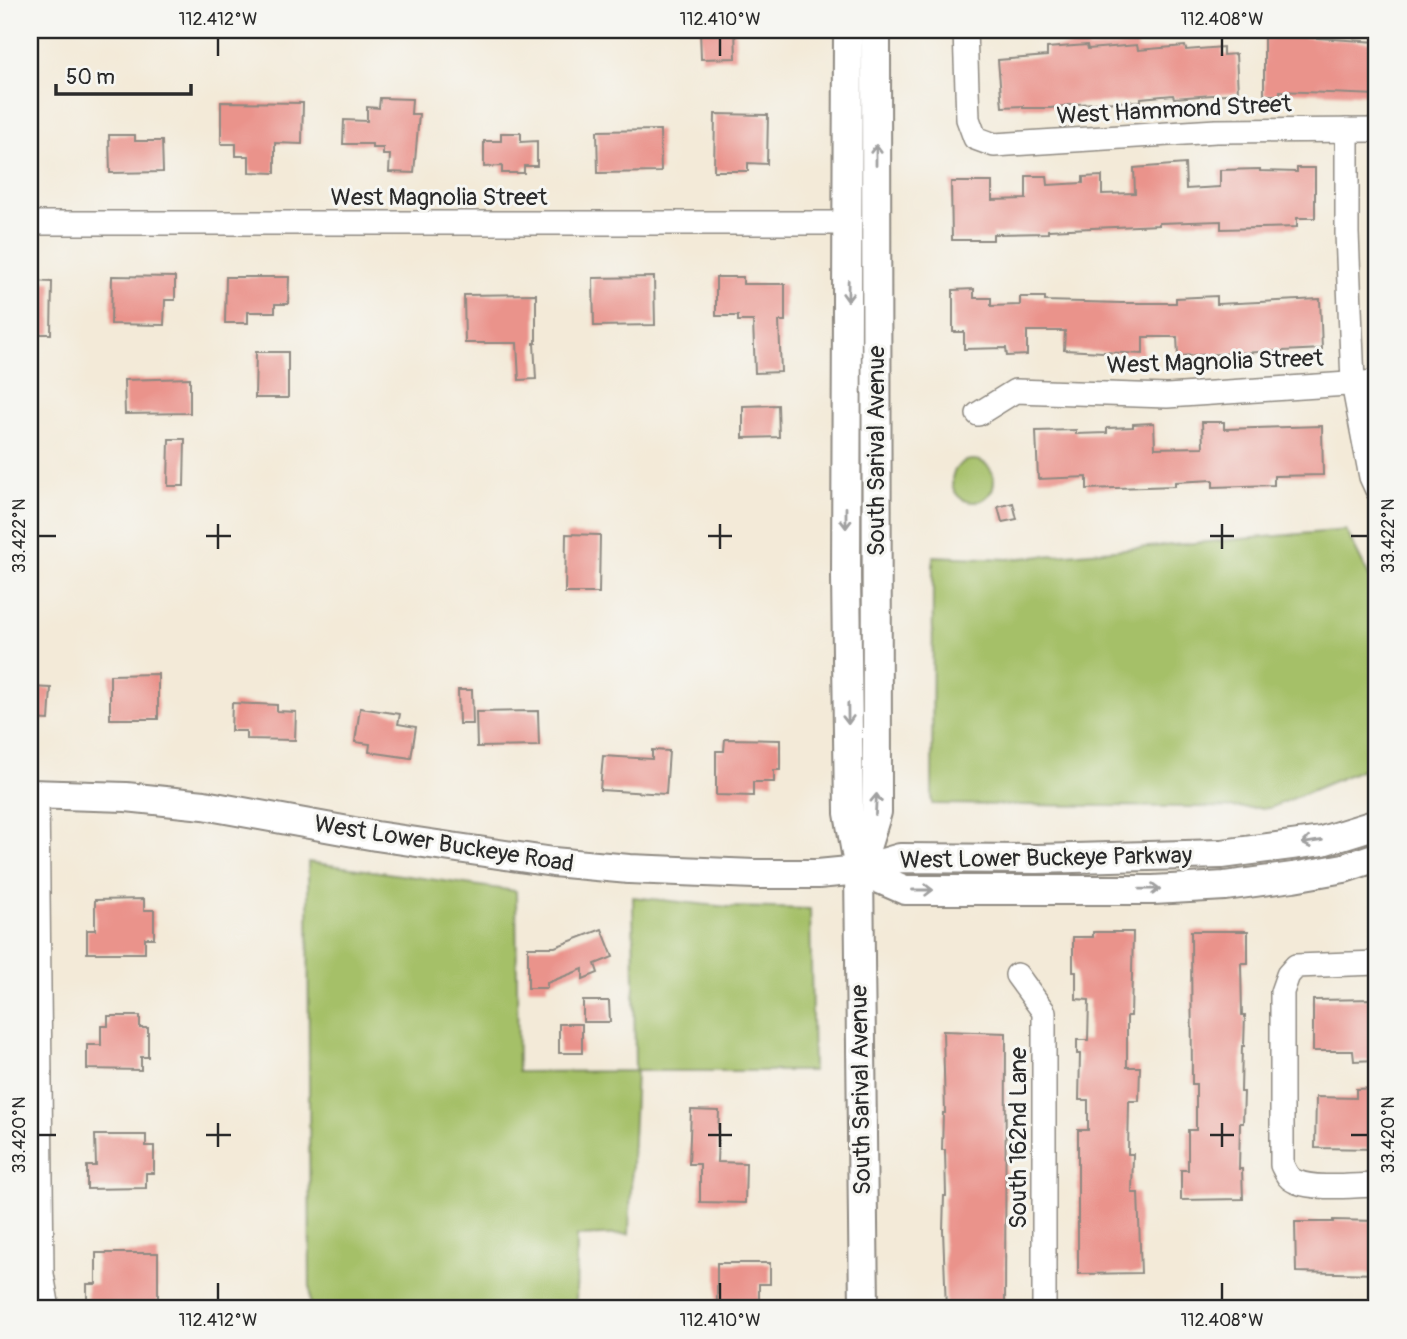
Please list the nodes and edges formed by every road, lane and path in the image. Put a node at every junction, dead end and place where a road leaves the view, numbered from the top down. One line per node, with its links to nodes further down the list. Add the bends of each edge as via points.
1 (848, 30): 7 (main road, South Sarival Avenue)
2 (877, 30): 7 (main road, South Sarival Avenue, one-way to 2)
3 (965, 30): 4 (street, West Hammond Street, via 968,119 975,138 994,145 1216,131)
4 (1347, 130): 5 (street, West Hammond Street); 9 (street)
5 (1377, 130)
6 (30, 223): 7 (street, West Magnolia Street)
7 (862, 223): 15 (main road, South Sarival Avenue, via 846,578 849,813)
8 (1377, 382): 9 (street, West Magnolia Street)
9 (1353, 383): 10 (street, West Magnolia Street, via 1167,396 1014,391); 11 (street)
10 (978, 414)
11 (1377, 490)
12 (33, 794): 15 (main road, West Lower Buckeye Road, via 204,805 376,836 587,866 755,874); 19 (street, via 42,1273)
13 (1377, 824): 15 (main road, West Lower Buckeye Parkway, one-way to 15, via 1322,841 1222,854 900,858)
14 (1377, 857): 15 (main road, West Lower Buckeye Parkway, one-way to 14, via 905,890 1153,890 1293,877)
15 (859, 870): 20 (main road, South Sarival Avenue)
16 (1377, 963): 18 (street, via 1296,966 1282,992 1282,1165 1298,1183)
17 (1017, 975): 21 (street, South 162nd Lane, via 1044,1012)
18 (1377, 1185)
19 (48, 1309)
20 (864, 1309)
21 (1044, 1309)

